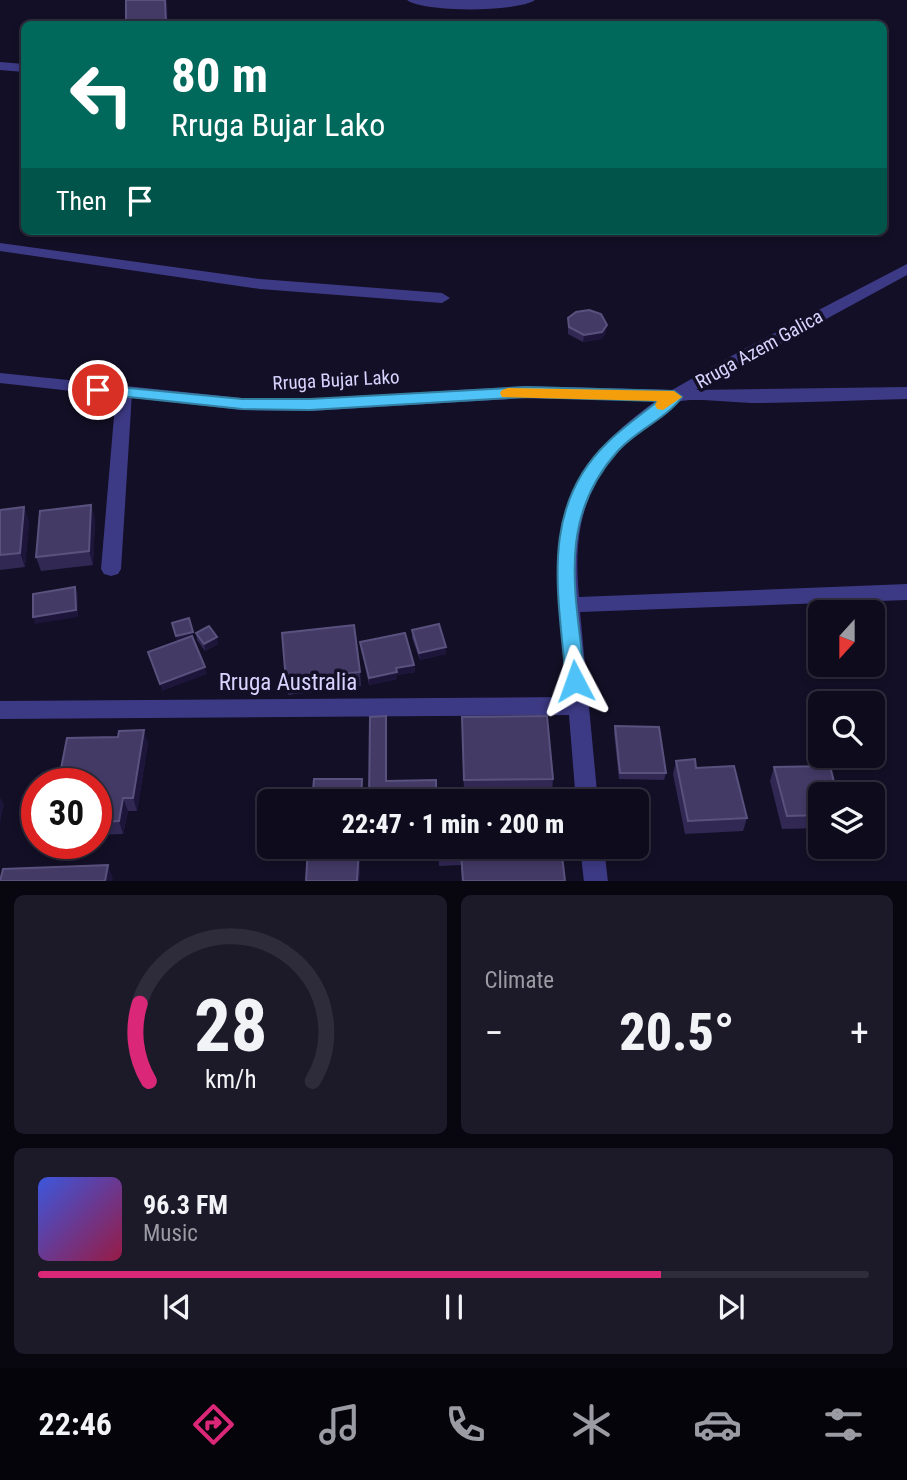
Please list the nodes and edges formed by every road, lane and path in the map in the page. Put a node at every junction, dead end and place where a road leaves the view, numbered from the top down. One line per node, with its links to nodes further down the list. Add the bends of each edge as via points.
1 (413, 0): 2 (street, via 488,5)
2 (528, 0)
3 (0, 66): 4 (street)
4 (21, 68)
5 (0, 247): 7 (street, via 260,284)
6 (907, 269): 11 (street, Rruga Azem Galica)
7 (442, 298)
8 (0, 378): 9 (street, Rruga Bujar Lako)
9 (124, 393): 11 (street, Rruga Bujar Lako, via 270,404 526,392); 12 (street)
10 (907, 393): 11 (street, Rruga Bujar Lako)
11 (674, 397): 14 (street, Rruga Azem Galica, via 612,446 575,505 566,542)
12 (111, 569)
13 (907, 592): 14 (street)
14 (571, 605): 15 (street, Rruga Azem Galica)
15 (577, 706): 16 (street, Rruga Australia); 17 (street, Rruga Azem Galica)
16 (0, 710)
17 (586, 789)
18 (593, 859): 19 (street)
19 (596, 881)

